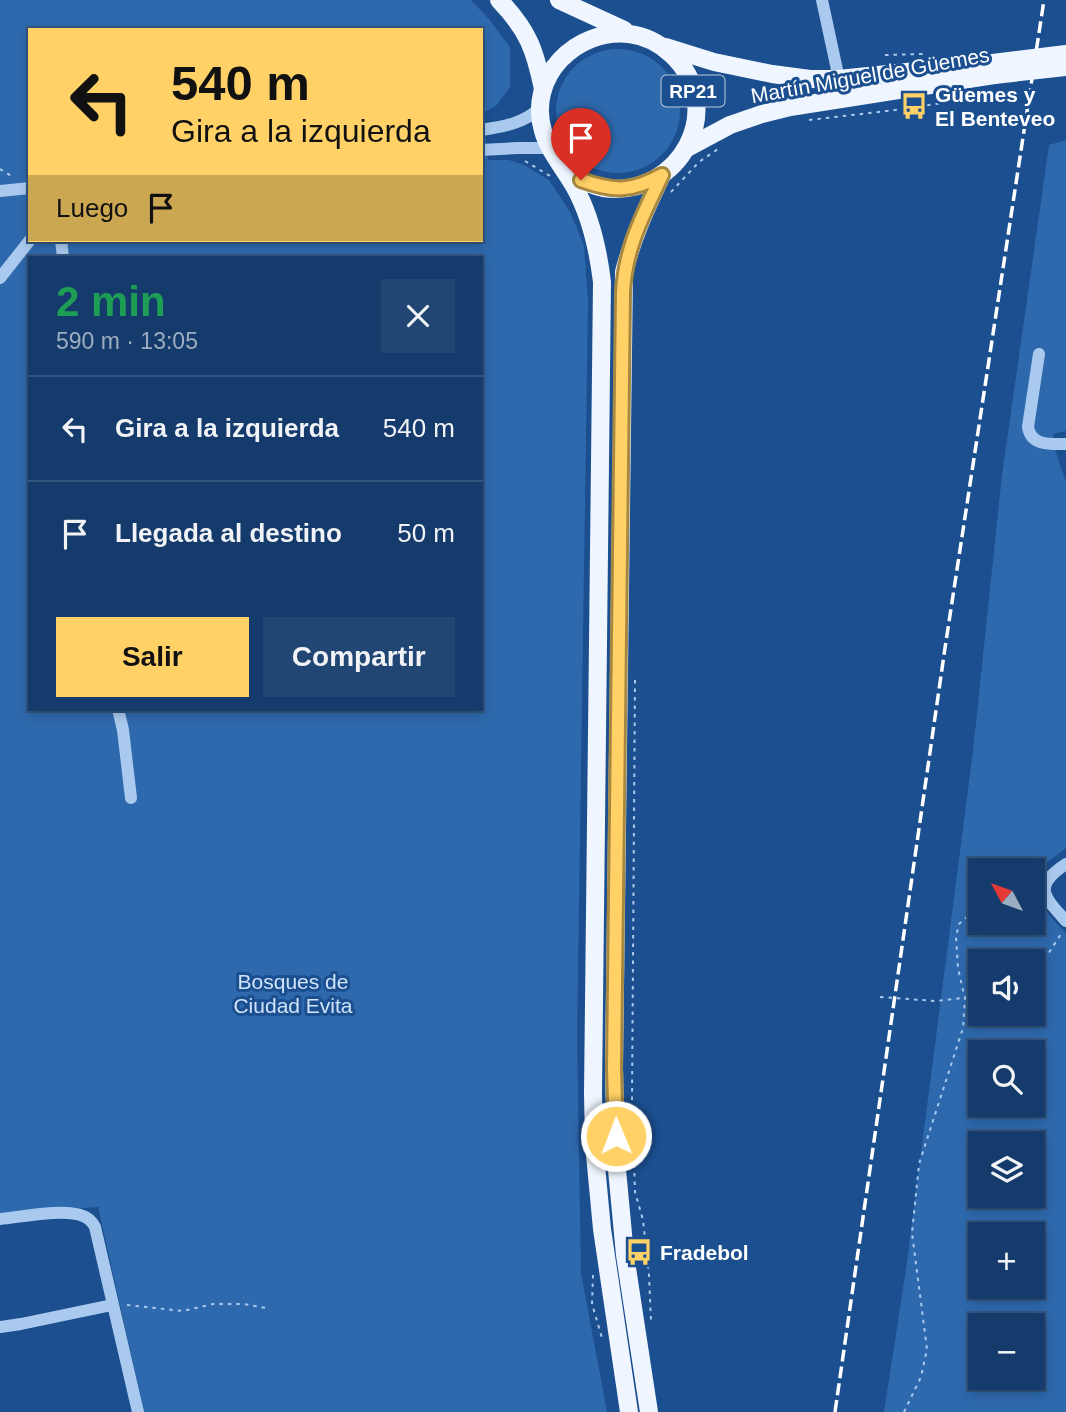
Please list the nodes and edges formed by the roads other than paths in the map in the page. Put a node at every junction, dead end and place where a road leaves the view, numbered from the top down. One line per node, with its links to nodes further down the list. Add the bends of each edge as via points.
1 (499, 0): 11 (main road, RP21, via 533,46)
2 (559, 0): 4 (main road, RP21)
3 (822, 0): 10 (street)
4 (634, 34): 5 (main road, RP21); 11 (main road, RP21, via 599,35 578,44 560,59)
5 (660, 44): 10 (main road, Martín Miguel de Güemes, via 746,69); 14 (main road, RP21, via 691,82 695,127)
6 (1066, 54): 8 (main road, Martín Miguel de Güemes, bridge)
7 (1066, 67): 8 (main road, Martín Miguel de Güemes, bridge)
8 (994, 69): 9 (main road, Martín Miguel de Güemes); 9 (main road, Martín Miguel de Güemes, via 941,84)
9 (922, 71): 10 (main road, Martín Miguel de Güemes); 14 (main road, Martín Miguel de Güemes, via 762,114)
10 (839, 79)
11 (542, 99): 12 (street, via 532,116); 13 (main road, RP21, via 542,129)
12 (483, 130)
13 (550, 148): 15 (street); 16 (main road, RP21)
14 (687, 148): 17 (main road, RP21)
15 (483, 150)
16 (562, 165): 17 (main road, RP21, via 581,180 601,187 626,189); 32 (main road, RP21, via 592,227 603,282 593,1093 602,1229)
17 (662, 175): 33 (main road, RP21, via 638,226 624,272 615,1013 620,1208)
18 (28, 188): 19 (street)
19 (0, 191)
20 (28, 242): 21 (street)
21 (0, 278)
22 (1039, 354): 23 (street, via 1029,435 1043,443)
23 (1066, 444)
24 (119, 711): 25 (street)
25 (131, 797)
26 (1066, 864): 27 (street, via 1052,873 1045,887 1045,895)
27 (1065, 925)
28 (0, 1219): 29 (street, via 64,1212 86,1216 95,1227)
29 (112, 1305): 30 (street); 31 (street)
30 (0, 1327)
31 (138, 1412)
32 (629, 1412)
33 (649, 1412)

